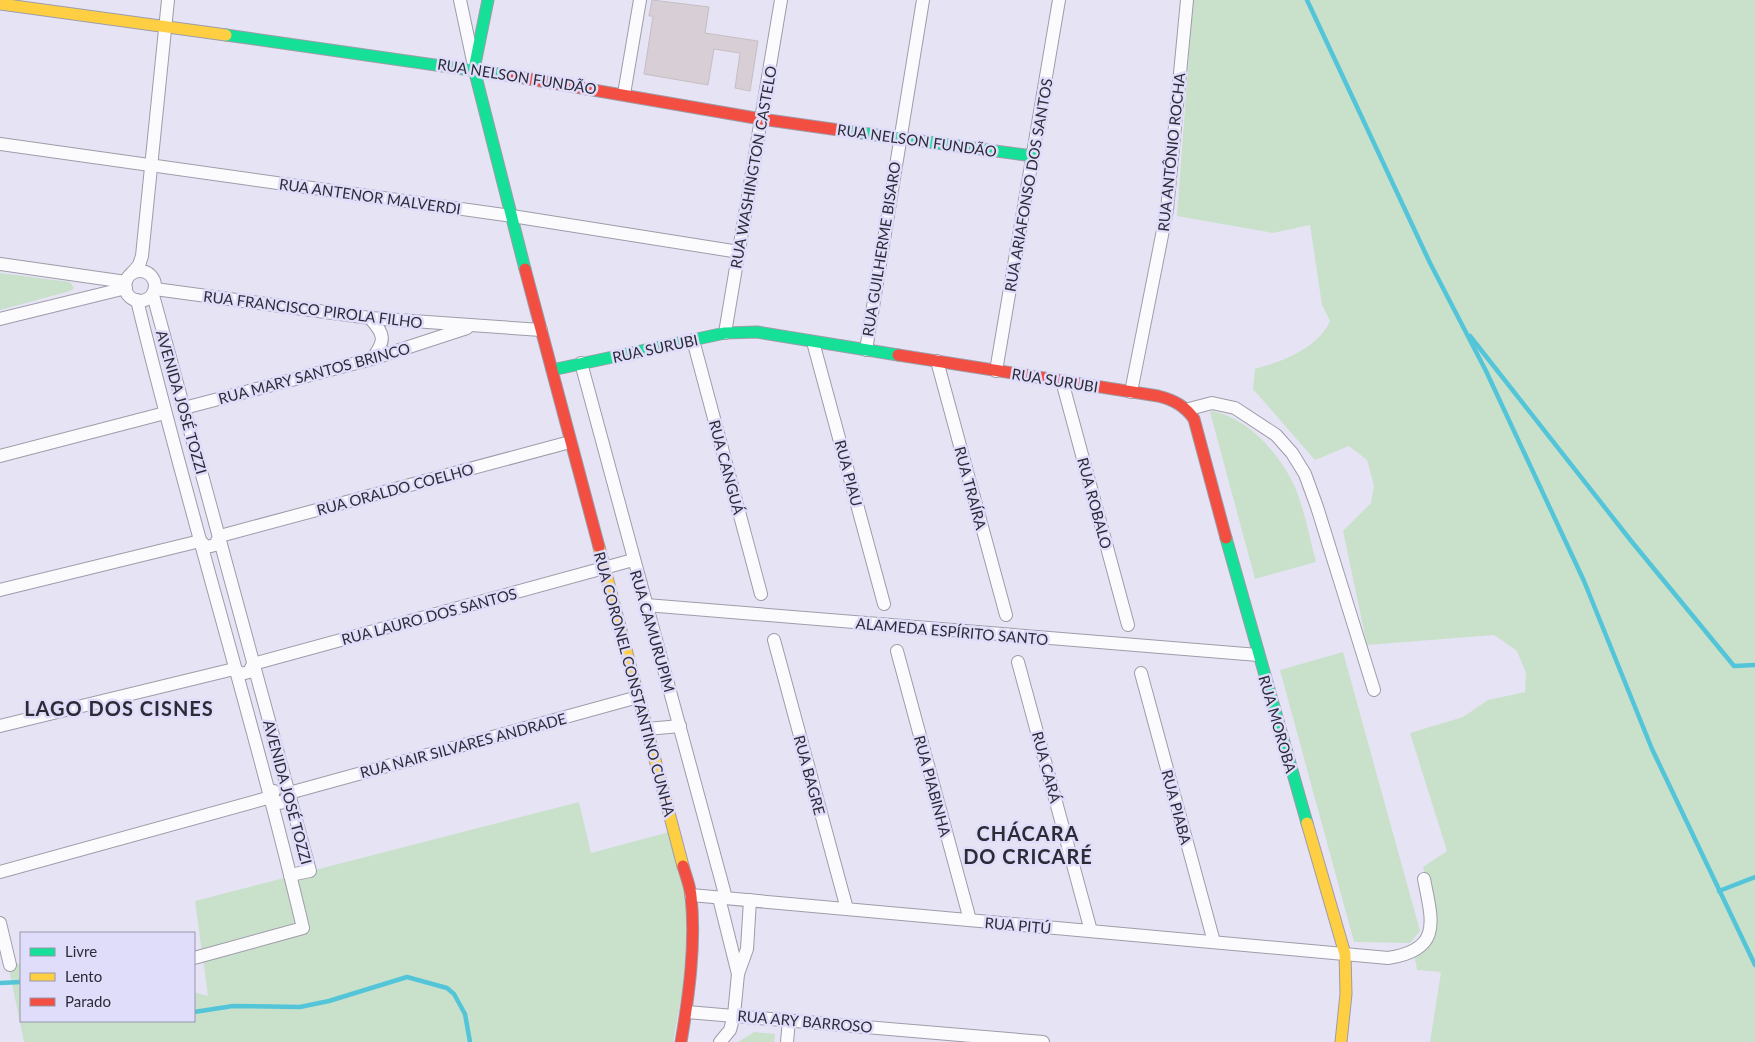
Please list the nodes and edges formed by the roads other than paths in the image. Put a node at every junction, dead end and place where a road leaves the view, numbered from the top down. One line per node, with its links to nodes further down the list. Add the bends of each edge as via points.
1 (168, 0): 10 (street, AVENIDA JOSÉ TOZZI)
2 (460, 0): 11 (street)
3 (488, 0): 11 (street, RUA CORONEL CONSTANTINO CUNHA)
4 (640, 0): 12 (street)
5 (781, 0): 13 (street, RUA WASHINGTON CASTELO)
6 (923, 0): 14 (street, RUA GUILHERME BISARO)
7 (1059, 0): 16 (street, RUA ARIAFONSO DOS SANTOS)
8 (1187, 0): 40 (street, RUA ANTÔNIO ROCHA, via 1167,210)
9 (0, 4): 10 (street, RUA NELSON FUNDÃO)
10 (165, 25): 11 (street, RUA NELSON FUNDÃO); 17 (street, AVENIDA JOSÉ TOZZI)
11 (474, 69): 12 (street, RUA NELSON FUNDÃO); 18 (street, RUA CORONEL CONSTANTINO CUNHA)
12 (624, 94): 13 (street, RUA NELSON FUNDÃO)
13 (761, 119): 14 (street, RUA NELSON FUNDÃO); 19 (street, RUA WASHINGTON CASTELO)
14 (898, 139): 16 (street, RUA NELSON FUNDÃO); 33 (street, RUA GUILHERME BISARO)
15 (0, 144): 17 (street, RUA ANTENOR MALVERDI)
16 (1033, 156): 38 (street, RUA ARIAFONSO DOS SANTOS)
17 (151, 164): 18 (street, RUA ANTENOR MALVERDI); 20 (street, AVENIDA JOSÉ TOZZI)
18 (512, 216): 19 (street, RUA ANTENOR MALVERDI); 29 (street, RUA CORONEL CONSTANTINO CUNHA)
19 (739, 252): 30 (street, RUA WASHINGTON CASTELO)
20 (142, 256): 22 (street, AVENIDA JOSÉ TOZZI); 23 (street, AVENIDA JOSÉ TOZZI)
21 (0, 264): 23 (street)
22 (149, 273): 23 (street, via 144,271); 24 (street, AVENIDA JOSÉ TOZZI, via 153,278)
23 (128, 281): 25 (street, AVENIDA JOSÉ TOZZI, via 132,298); 27 (street)
24 (154, 292): 25 (street, via 143,301); 26 (street, RUA FRANCISCO PIROLA FILHO); 41 (street, AVENIDA JOSÉ TOZZI)
25 (137, 300): 43 (street, AVENIDA JOSÉ TOZZI)
26 (370, 318): 28 (street, RUA FRANCISCO PIROLA FILHO); 34 (street, via 382,331 382,345)
27 (0, 319)
28 (472, 326): 29 (street); 34 (street, RUA MARY SANTOS BRINCO)
29 (541, 330): 37 (street, RUA CORONEL CONSTANTINO CUNHA)
30 (725, 333): 31 (street, RUA SURUBI); 32 (street, RUA SURUBI, via 757,332)
31 (693, 340): 36 (street, RUA SURUBI); 51 (street, RUA CANGUÁ)
32 (813, 342): 33 (street, RUA SURUBI); 52 (street, RUA PIAU)
33 (866, 350): 35 (street, RUA SURUBI)
34 (372, 359): 41 (street, RUA MARY SANTOS BRINCO)
35 (937, 361): 38 (street, RUA SURUBI); 54 (street, RUA TRAÍRA)
36 (581, 363): 37 (street, RUA SURUBI); 48 (street, RUA CAMURUPIM)
37 (552, 370): 44 (street, RUA CORONEL CONSTANTINO CUNHA)
38 (996, 371): 39 (street, RUA SURUBI)
39 (1062, 381): 40 (street, RUA SURUBI); 55 (street, RUA ROBALO)
40 (1131, 392): 42 (street, RUA SURUBI, via 1178,401)
41 (184, 408): 43 (street, RUA MARY SANTOS BRINCO, via 176,402 168,404); 46 (street, AVENIDA JOSÉ TOZZI)
42 (1189, 409): 58 (street, RUA MOROBA); 63 (street, via 1212,403 1235,408 1276,435 1292,453 1308,482)
43 (165, 413): 45 (street, RUA MARY SANTOS BRINCO); 47 (street, AVENIDA JOSÉ TOZZI)
44 (570, 442): 46 (street, RUA ORALDO COELHO); 49 (street, RUA CORONEL CONSTANTINO CUNHA)
45 (0, 456)
46 (220, 536): 47 (street, RUA ORALDO COELHO, via 212,530 203,532); 60 (street, AVENIDA JOSÉ TOZZI)
47 (200, 541): 50 (street, RUA ORALDO COELHO); 61 (street, AVENIDA JOSÉ TOZZI)
48 (633, 560): 49 (street, RUA LAURO DOS SANTOS); 53 (street, RUA CAMURUPIM)
49 (604, 568): 60 (street, RUA LAURO DOS SANTOS); 64 (street, RUA CORONEL CONSTANTINO CUNHA)
50 (0, 590)
51 (762, 594)
52 (884, 604)
53 (646, 605): 58 (street, ALAMEDA ESPÍRITO SANTO); 66 (street, RUA CAMURUPIM)
54 (1006, 615)
55 (1128, 625)
56 (774, 640): 76 (street, RUA BAGRE)
57 (897, 651): 77 (street, RUA PIABINHA)
58 (1258, 655): 81 (street, RUA MOROBA)
59 (1018, 662): 79 (street, RUA CARÁ)
60 (254, 664): 61 (street, RUA LAURO DOS SANTOS, via 246,658 238,660); 68 (street, AVENIDA JOSÉ TOZZI)
61 (234, 669): 65 (street, RUA LAURO DOS SANTOS); 69 (street, AVENIDA JOSÉ TOZZI)
62 (1141, 672): 80 (street, RUA PIABA)
63 (1374, 690)
64 (638, 697): 67 (street, RUA CORONEL CONSTANTINO CUNHA); 68 (street, RUA NAIR SILVARES ANDRADE)
65 (0, 726)
66 (680, 726): 67 (street); 74 (street, RUA CAMURUPIM)
67 (647, 729): 73 (street, RUA CORONEL CONSTANTINO CUNHA)
68 (289, 793): 69 (street, RUA NAIR SILVARES ANDRADE, via 281,788 275,790); 71 (street, AVENIDA JOSÉ TOZZI, via 310,871)
69 (271, 797): 70 (street, RUA NAIR SILVARES ANDRADE); 71 (street, AVENIDA JOSÉ TOZZI)
70 (0, 872)
71 (290, 876): 82 (street, via 303,928)
72 (1424, 879): 81 (street, RUA PITÚ, via 1432,920 1431,931 1421,945 1413,952 1388,958)
73 (691, 895): 74 (street, RUA PITÚ); 85 (street, RUA CORONEL CONSTANTINO CUNHA, via 692,946)
74 (723, 898): 75 (street, RUA PITÚ); 84 (street, RUA CAMURUPIM)
75 (750, 900): 76 (street, RUA PITÚ); 84 (street, via 747,949)
76 (846, 909): 77 (street, RUA PITÚ)
77 (970, 920): 79 (street, RUA PITÚ)
78 (0, 924): 83 (street)
79 (1091, 931): 80 (street, RUA PITÚ)
80 (1214, 942): 81 (street, RUA PITÚ)
81 (1345, 954): 94 (street, RUA MOROBA, via 1346,994)
82 (195, 958)
83 (10, 965)
84 (738, 974): 86 (street)
85 (687, 1012): 86 (street, RUA ARY BARROSO); 90 (street, RUA CORONEL CONSTANTINO CUNHA)
86 (734, 1015): 87 (street, RUA ARY BARROSO); 91 (street, via 730,1030)
87 (789, 1020): 88 (street, RUA ARY BARROSO); 92 (street)
88 (907, 1036): 89 (street, RUA ARY BARROSO)
89 (1027, 1041): 93 (street, RUA ARY BARROSO)
90 (681, 1042)
91 (720, 1042)
92 (786, 1042)
93 (1043, 1042)
94 (1341, 1042)

